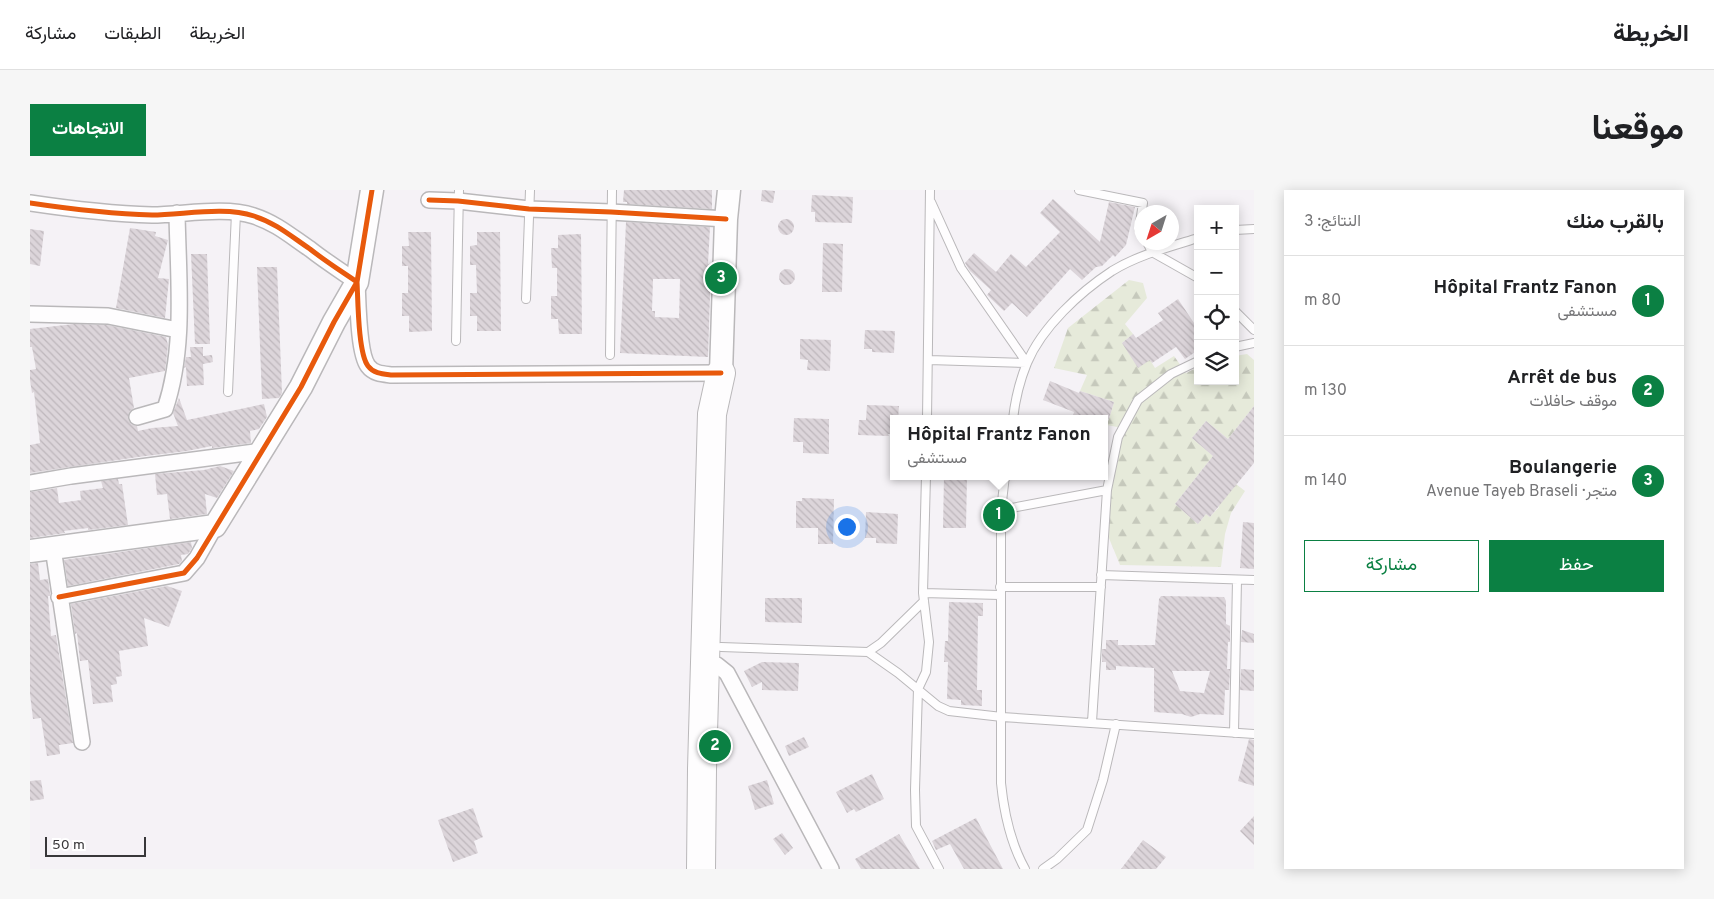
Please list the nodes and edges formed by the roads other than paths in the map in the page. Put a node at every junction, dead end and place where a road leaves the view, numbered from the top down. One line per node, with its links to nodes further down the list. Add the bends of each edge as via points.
1 (372, 190): 22 (street)
2 (530, 190): 12 (lane)
3 (612, 190): 13 (lane)
4 (729, 190): 16 (street)
5 (930, 190): 9 (lane)
6 (1085, 190): 11 (lane)
7 (458, 195): 8 (street); 12 (street); 30 (lane)
8 (429, 200)
9 (930, 200): 34 (lane); 35 (lane, via 961,268)
10 (30, 203): 14 (street, via 152,215)
11 (1142, 205)
12 (529, 209): 13 (street); 23 (lane)
13 (611, 212): 16 (street); 33 (lane)
14 (177, 213): 15 (street); 27 (street)
15 (236, 213): 22 (street, via 268,221); 38 (lane)
16 (726, 219): 37 (street)
17 (1254, 228): 18 (lane)
18 (1239, 230)
19 (1194, 239): 20 (lane)
20 (1152, 252): 21 (lane); 35 (lane, via 1112,271 1071,303 1043,335)
21 (1194, 276)
22 (357, 282): 26 (street); 29 (street)
23 (526, 300)
24 (30, 314): 27 (street, via 108,316)
25 (1239, 315): 28 (lane)
26 (334, 322): 29 (street); 42 (street, via 301,387)
27 (178, 330): 41 (street, via 172,388 165,409)
28 (1254, 330)
29 (360, 338): 37 (street, via 367,365 378,374 392,376)
30 (456, 341)
31 (1254, 343): 32 (lane)
32 (1239, 346)
33 (610, 355)
34 (929, 360): 35 (lane); 39 (lane)
35 (1027, 363): 40 (lane)
36 (1194, 363): 46 (lane, via 1171,374 1138,400 1118,437)
37 (721, 373): 60 (highway)
38 (228, 392)
39 (927, 415)
40 (1013, 415)
41 (137, 417)
42 (262, 451): 45 (street); 48 (street)
43 (926, 480): 58 (lane)
44 (1005, 480): 47 (lane)
45 (30, 483)
46 (1107, 490): 47 (lane); 51 (lane)
47 (1001, 510): 54 (lane)
48 (215, 526): 49 (street); 57 (street, via 197,558 184,573)
49 (53, 548): 50 (street); 57 (street)
50 (30, 551)
51 (1101, 575): 52 (lane); 55 (lane)
52 (1237, 580): 53 (lane); 65 (lane)
53 (1254, 580)
54 (1000, 586): 55 (lane); 56 (lane)
55 (1100, 587): 63 (lane)
56 (1000, 595): 58 (lane); 62 (lane)
57 (60, 597): 67 (street)
58 (924, 597): 59 (lane, via 881,643); 61 (lane, via 929,642 926,672)
59 (868, 652): 60 (lane); 61 (lane)
60 (716, 659): 68 (highway, via 702,770); 69 (highway); 70 (street, via 728,673)
61 (918, 689): 62 (lane, via 949,711); 71 (lane, via 914,790 916,826)
62 (1002, 717): 63 (lane); 72 (lane, via 1004,815)
63 (1092, 722): 64 (lane)
64 (1116, 724): 65 (lane); 73 (lane, via 1087,830)
65 (1234, 733): 66 (lane)
66 (1254, 734)
67 (82, 742)
68 (701, 869)
69 (717, 869)
70 (831, 869)
71 (939, 869)
72 (1024, 869)
73 (1043, 869)

